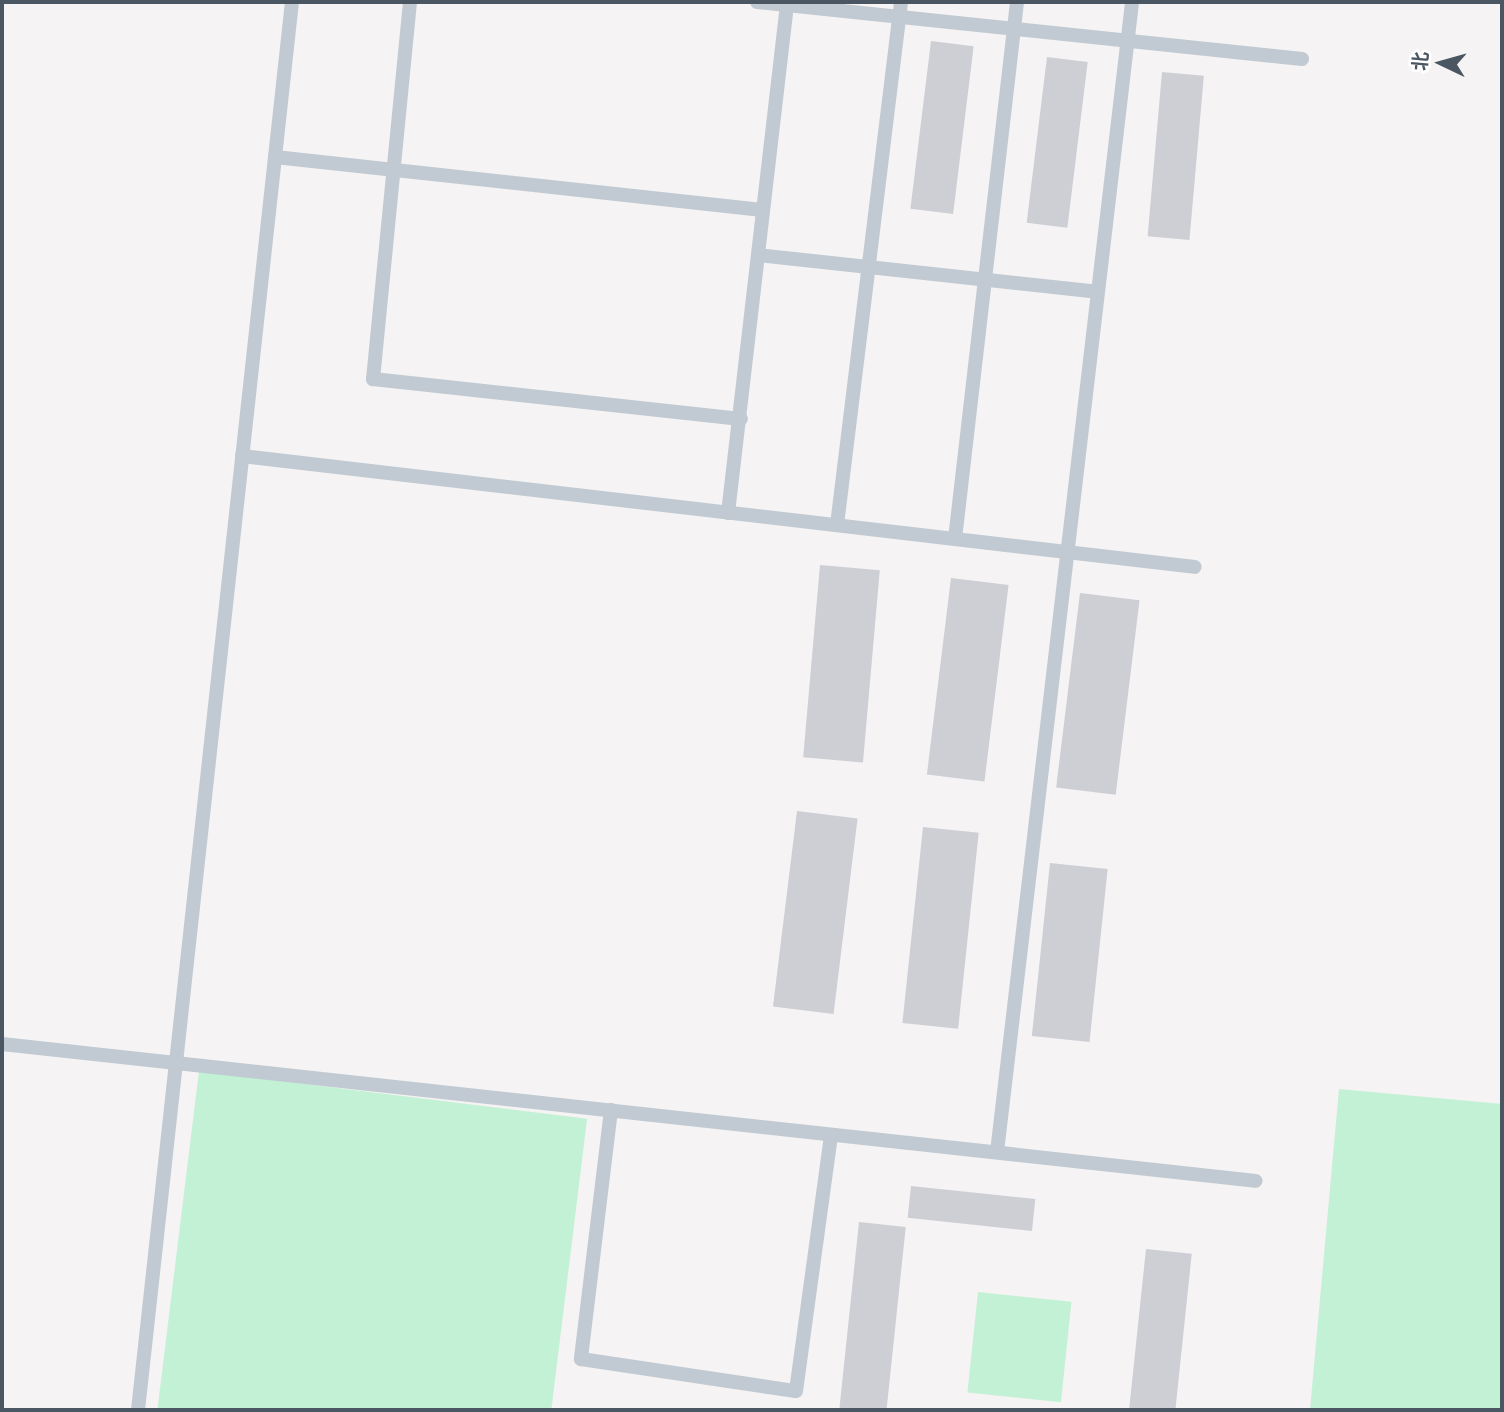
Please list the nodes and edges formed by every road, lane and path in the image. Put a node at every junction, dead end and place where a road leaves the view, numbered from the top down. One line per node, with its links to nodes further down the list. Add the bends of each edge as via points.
1 (292, 2): 11 (lane)
2 (410, 2): 12 (lane)
3 (757, 2): 6 (lane)
4 (1017, 2): 8 (lane)
5 (1132, 2): 9 (lane)
6 (788, 5): 7 (lane); 13 (lane)
7 (900, 9): 8 (lane); 15 (lane)
8 (1014, 29): 9 (lane); 16 (lane)
9 (1127, 40): 10 (lane); 17 (lane)
10 (1302, 59)
11 (275, 157): 12 (lane); 19 (lane)
12 (393, 170): 13 (lane); 18 (lane, via 373,379)
13 (762, 210): 14 (lane)
14 (758, 255): 15 (lane); 18 (lane)
15 (868, 267): 16 (lane); 21 (lane)
16 (985, 280): 17 (lane); 22 (lane)
17 (1097, 292): 23 (lane)
18 (741, 419): 20 (lane)
19 (242, 456): 20 (lane); 26 (lane)
20 (728, 513): 21 (lane)
21 (837, 525): 22 (lane)
22 (956, 539): 23 (lane)
23 (1067, 552): 24 (lane); 29 (lane)
24 (1195, 567)
25 (2, 1044): 26 (lane)
26 (176, 1063): 27 (lane); 31 (lane)
27 (611, 1110): 28 (lane); 28 (lane, via 581,1359 796,1391)
28 (831, 1135): 29 (lane)
29 (997, 1153): 30 (lane)
30 (1256, 1181)
31 (138, 1410)

